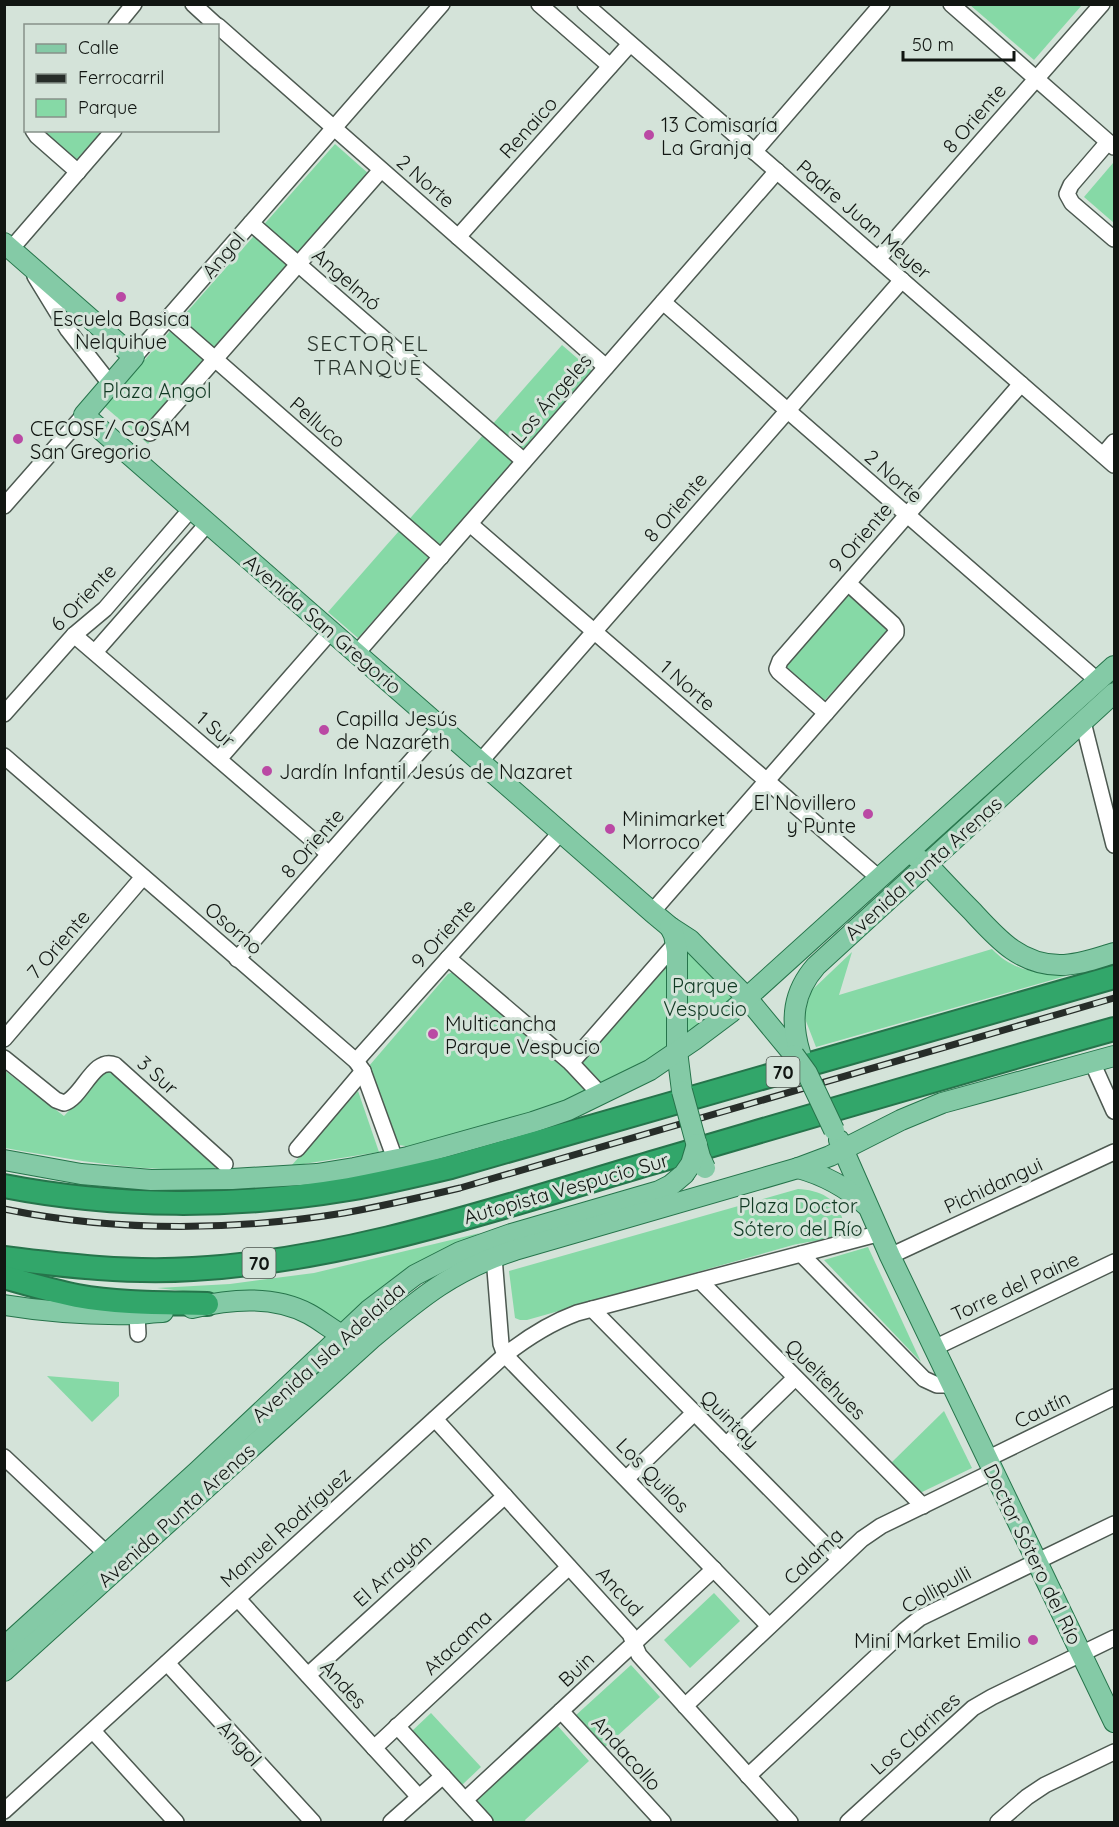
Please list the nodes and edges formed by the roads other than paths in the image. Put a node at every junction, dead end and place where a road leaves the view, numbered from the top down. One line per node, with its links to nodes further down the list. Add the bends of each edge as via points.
1 (134, 4): 9 (street)
2 (193, 4): 10 (street, 2 Norte)
3 (442, 4): 15 (street, Angol)
4 (539, 4): 13 (street)
5 (585, 4): 12 (street, Padre Juan Meyer)
6 (882, 4): 19 (street)
7 (951, 4): 14 (street)
8 (1102, 4): 14 (street, 8 Oriente)
9 (118, 24)
10 (215, 24)
11 (219, 28): 15 (street, 2 Norte)
12 (630, 44): 13 (street, Renaico); 19 (street, Padre Juan Meyer)
13 (610, 66): 24 (street, Renaico)
14 (1036, 79): 18 (street); 27 (street, 8 Oriente)
15 (334, 128): 20 (street, 2 Norte); 23 (street, Angol)
16 (34, 132): 22 (street)
17 (112, 132): 22 (street)
18 (1111, 144): 25 (street, via 1067,194 1072,203)
19 (754, 152): 21 (street, Padre Juan Meyer)
20 (381, 170): 24 (street, 2 Norte); 29 (street)
21 (777, 171): 27 (street, Padre Juan Meyer); 31 (street, Los Ángeles)
22 (78, 172): 26 (street)
23 (251, 223): 29 (street, Angelmó); 33 (street, Angol)
24 (458, 237): 37 (street, 2 Norte)
25 (1114, 238)
26 (8, 246): 28 (main road)
27 (878, 260): 30 (street, Padre Juan Meyer)
28 (27, 263): 32 (main road); 34 (street)
29 (298, 264): 36 (street); 45 (street, Angelmó)
30 (902, 280): 38 (street, Padre Juan Meyer); 40 (street, 8 Oriente)
31 (663, 302): 37 (street, Los Ángeles); 40 (street, 2 Norte)
32 (84, 313): 34 (street); 35 (main road)
33 (168, 318): 35 (street, Angol); 36 (street, Pelluco)
34 (68, 330): 39 (street)
35 (134, 357): 39 (main road, Angol)
36 (215, 359): 42 (street); 51 (street, Pelluco)
37 (606, 367): 45 (street, Los Ángeles)
38 (1021, 384): 44 (street, Padre Juan Meyer); 48 (street, 9 Oriente)
39 (111, 385): 41 (main road, Angol)
40 (787, 410): 48 (street, 2 Norte); 54 (street, 8 Oriente)
41 (84, 415): 46 (street, Angol); 47 (main road, Avenida San Gregorio)
42 (150, 434)
43 (1114, 442): 44 (street)
44 (1109, 460)
45 (524, 461): 50 (street, Los Ángeles)
46 (4, 506)
47 (191, 509): 49 (main road, Avenida San Gregorio); 55 (street, 6 Oriente, via 105,609)
48 (907, 515): 52 (street, 9 Oriente); 59 (street, 2 Norte)
49 (208, 523): 53 (main road, Avenida San Gregorio); 56 (street)
50 (470, 524): 51 (street, Los Ángeles); 54 (street, 1 Norte)
51 (441, 557): 57 (street, Los Ángeles)
52 (848, 583): 61 (street, via 896,629); 61 (street, 9 Oriente, via 778,665 779,672)
53 (331, 631): 57 (main road, Avenida San Gregorio); 66 (street)
54 (594, 631): 67 (street, 8 Oriente); 68 (street, 1 Norte)
55 (74, 634): 56 (street, 1 Sur); 62 (street, 6 Oriente)
56 (95, 652): 66 (street, 1 Sur)
57 (357, 653): 64 (main road, Avenida San Gregorio)
58 (1114, 666): 59 (main road, Avenida Punta Arenas)
59 (1098, 681): 72 (main road, Avenida Punta Arenas)
60 (1114, 693): 63 (main road, Avenida Punta Arenas)
61 (826, 713): 68 (street)
62 (4, 714)
63 (1083, 722): 70 (street); 73 (main road, Avenida Punta Arenas)
64 (441, 727): 67 (main road, Avenida San Gregorio); 71 (street, 8 Oriente)
65 (4, 756): 74 (street, Osorno)
66 (219, 759): 71 (street, 1 Sur)
67 (480, 762): 69 (main road, Avenida San Gregorio)
68 (767, 781): 75 (street, 1 Norte); 76 (street)
69 (561, 832): 76 (main road, Avenida San Gregorio); 79 (street, 9 Oriente)
70 (1114, 845)
71 (329, 854): 80 (street, 8 Oriente)
72 (900, 859): 73 (main road, via 915,857); 75 (main road, Avenida Punta Arenas)
73 (927, 864): 78 (main road, via 997,939 1017,954 1040,963 1062,965); 86 (main road, Avenida Punta Arenas, via 810,972 799,993 794,1016)
74 (144, 877): 80 (street, Osorno); 84 (street, 7 Oriente)
75 (879, 878): 82 (main road, Avenida Punta Arenas)
76 (652, 912): 77 (main road, Avenida San Gregorio)
77 (673, 935): 82 (main road, Avenida San Gregorio, via 690,940); 85 (main road); 90 (street)
78 (1114, 953)
79 (448, 958): 90 (street); 91 (street, 9 Oriente)
80 (237, 959): 91 (street, Osorno)
81 (1114, 976): 103 (highway, 70, via 462,1164 350,1189 192,1203 72,1197)
82 (747, 998): 85 (main road, Avenida Punta Arenas); 86 (main road)
83 (1114, 1029): 110 (highway, Autopista Vespucio Sur / 70, via 507,1206 343,1249 269,1262 191,1269 109,1269)
84 (4, 1039)
85 (677, 1052): 93 (main road, Avenida Punta Arenas); 95 (main road, bridge, via 682,1091)
86 (797, 1054): 92 (main road, Avenida Punta Arenas, bridge)
87 (1114, 1056): 89 (main road, Avenida Punta Arenas)
88 (4, 1058): 101 (street, 3 Sur, via 63,1103 99,1066 116,1065)
89 (1092, 1062): 94 (street); 97 (main road, Avenida Punta Arenas, via 942,1103)
90 (571, 1063): 93 (street)
91 (360, 1066): 96 (street, 9 Oriente); 99 (street, Osorno)
92 (807, 1073): 97 (main road, Doctor Sótero del Río, bridge)
93 (601, 1095): 99 (main road, Avenida Punta Arenas, via 533,1122)
94 (1114, 1112)
95 (697, 1144): 104 (main road, bridge, via 705,1168); 119 (main road, Avenida Isla Adelaida, bridge, via 692,1164 671,1185 511,1234 437,1262 397,1287)
96 (297, 1149)
97 (843, 1150): 102 (main road, Avenida Punta Arenas); 105 (main road, Doctor Sótero del Río)
98 (1114, 1152): 108 (street, Pichidangui)
99 (395, 1159): 100 (main road, Avenida Punta Arenas, via 317,1174 187,1180 81,1174)
100 (4, 1160)
101 (225, 1164)
102 (798, 1168): 104 (main road, Avenida Punta Arenas); 105 (main road, via 838,1184)
103 (4, 1186)
104 (729, 1188): 109 (main road, Avenida Punta Arenas)
105 (871, 1210): 106 (main road, Doctor Sótero del Río)
106 (880, 1233): 107 (street, Manuel Rodríguez); 108 (main road, Doctor Sótero del Río)
107 (801, 1254): 113 (street, Manuel Rodríguez); 124 (street, via 924,1379 937,1385)
108 (890, 1256): 121 (main road, Doctor Sótero del Río)
109 (494, 1257): 120 (main road, Avenida Punta Arenas, via 424,1294); 122 (street)
110 (4, 1258)
111 (1114, 1262): 121 (street, Torre del Paine)
112 (4, 1277): 114 (highway, via 102,1299)
113 (700, 1281): 116 (street, Manuel Rodríguez); 123 (street, Queltehues)
114 (207, 1304): 117 (main road); 119 (main road, via 252,1300 278,1303 310,1314)
115 (4, 1305): 117 (main road, via 59,1312)
116 (592, 1309): 122 (street, Manuel Rodríguez, via 548,1325); 126 (street, Quintay)
117 (137, 1314): 118 (street)
118 (138, 1334)
119 (342, 1335): 120 (main road, via 355,1340); 135 (main road, Avenida Isla Adelaida)
120 (371, 1339): 147 (main road, Avenida Punta Arenas)
121 (934, 1348): 124 (main road, Doctor Sótero del Río)
122 (505, 1355): 127 (street, Manuel Rodríguez); 131 (street, Los Quilos)
123 (795, 1378): 128 (street); 133 (street, Queltehues)
124 (952, 1385): 130 (main road, Doctor Sótero del Río)
125 (1114, 1397): 130 (street, Cautín)
126 (694, 1413): 128 (street, Quintay); 131 (street)
127 (435, 1419): 132 (street, Ancud); 140 (street, Manuel Rodríguez)
128 (726, 1445): 136 (street, Quintay)
129 (5, 1459): 135 (street)
130 (991, 1465): 133 (street, Calama); 137 (main road, Doctor Sótero del Río)
131 (627, 1478): 139 (street, Los Quilos)
132 (505, 1496): 138 (street, Ancud); 148 (street, El Arrayán)
133 (923, 1506): 136 (street, Calama, via 870,1532)
134 (1114, 1524): 137 (street, Collipulli)
135 (107, 1554): 144 (main road, Avenida Isla Adelaida)
136 (839, 1559): 141 (street, Calama)
137 (1037, 1561): 145 (main road, Doctor Sótero del Río); 157 (street, Collipulli, via 912,1623)
138 (569, 1567): 143 (street, Ancud, via 630,1634); 152 (street, Atacama)
139 (714, 1569): 141 (street, Los Quilos); 143 (street, Buin)
140 (238, 1599): 146 (street, Manuel Rodríguez); 148 (street, Andes)
141 (770, 1626): 149 (street, Calama)
142 (1114, 1638): 145 (street, Los Clarines)
143 (634, 1644): 149 (street, Ancud, via 639,1655); 150 (street, Buin)
144 (4, 1647)
145 (1082, 1654): 151 (main road, Doctor Sótero del Río); 167 (street, Los Clarines, via 973,1708)
146 (167, 1663): 153 (street, Manuel Rodríguez); 162 (street, Angol)
147 (4, 1671)
148 (308, 1675): 154 (street, Andes)
149 (685, 1706): 157 (street, Ancud)
150 (561, 1712): 159 (street, Buin); 165 (street, Andacollo)
151 (1114, 1722)
152 (397, 1726): 154 (street, Atacama); 156 (street)
153 (93, 1731): 160 (street, Manuel Rodríguez); 161 (street)
154 (374, 1748): 158 (street, Andes)
155 (1114, 1752): 168 (street, via 1045,1785)
156 (442, 1776): 158 (street); 159 (street)
157 (748, 1776): 166 (street, Ancud)
158 (419, 1797): 163 (street)
159 (465, 1800): 164 (street)
160 (4, 1811)
161 (176, 1822)
162 (313, 1822)
163 (391, 1822)
164 (485, 1822)
165 (663, 1822)
166 (790, 1822)
167 (848, 1822)
168 (998, 1822)

